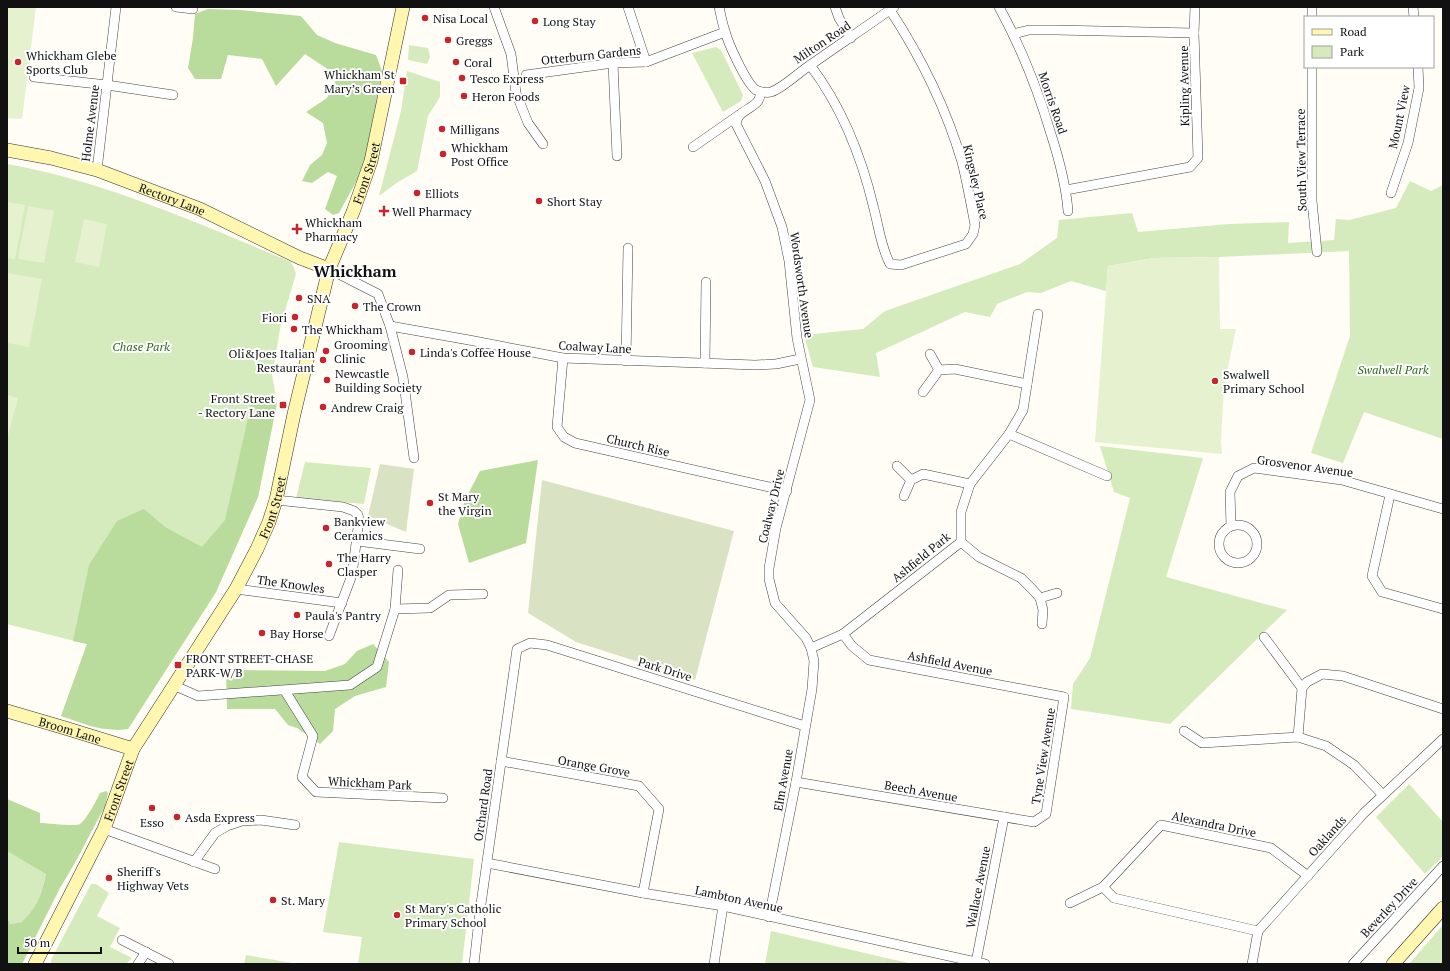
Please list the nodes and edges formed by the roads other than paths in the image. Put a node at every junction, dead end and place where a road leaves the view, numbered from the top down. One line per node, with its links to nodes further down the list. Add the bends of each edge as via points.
1 (116, 7): 23 (street, Holme Avenue)
2 (176, 7): 10 (street)
3 (403, 7): 37 (main road, Front Street, via 371,161)
4 (494, 7): 27 (street, via 511,54 516,93 528,123)
5 (628, 7): 16 (street)
6 (719, 7): 12 (street)
7 (835, 7): 15 (street)
8 (999, 7): 14 (street, Morris Road)
9 (1195, 7): 13 (street)
10 (192, 9)
11 (893, 9): 15 (street, Milton Road); 18 (street, Kingsley Place, via 924,65 944,110 962,162 975,225 973,234 966,244 901,265 890,264 884,253 855,146 832,99)
12 (725, 32): 16 (street, Otterburn Gardens); 24 (street, via 745,75 752,86)
13 (1194, 33): 14 (street, Kipling Avenue, via 1029,30); 32 (street, Kipling Avenue, via 1198,158 1190,167)
14 (1013, 34): 32 (street, Morris Road, via 1044,109)
15 (851, 38): 18 (street, Milton Road)
16 (646, 62): 17 (street, Otterburn Gardens)
17 (614, 63): 21 (street, Otterburn Gardens); 30 (street)
18 (810, 65): 24 (street, Milton Road, via 777,89)
19 (1312, 68): 36 (street, South View Terrace, via 1312,201)
20 (1418, 68): 33 (street, Mount View, via 1419,88 1408,143)
21 (526, 75)
22 (34, 77): 23 (street)
23 (107, 85): 25 (street); 31 (street, Holme Avenue)
24 (761, 92): 26 (street, via 755,104)
25 (173, 95)
26 (740, 114): 28 (street); 43 (street, Wordsworth Avenue, via 736,120 737,126 765,181 782,226 789,261)
27 (543, 144)
28 (693, 147)
29 (7, 150): 31 (main road, Rectory Lane)
30 (617, 156)
31 (97, 170): 37 (main road, Rectory Lane, via 200,209 300,258)
32 (1066, 190): 34 (street, Morris Road)
33 (1391, 193)
34 (1068, 211)
35 (628, 248): 44 (street)
36 (1317, 252)
37 (329, 269): 40 (street, via 378,294); 58 (main road, Front Street)
38 (706, 282): 45 (street)
39 (1038, 314): 47 (street, Ashfield Park)
40 (390, 326): 42 (street, Coalway Lane); 50 (street, via 403,377)
41 (930, 354): 46 (street)
42 (563, 358): 44 (street, Coalway Lane); 55 (street, Church Rise, via 557,427 564,437 575,443)
43 (800, 359): 45 (street, Coalway Lane, via 755,365); 55 (street, Coalway Drive, via 810,400)
44 (626, 361): 45 (street, Coalway Lane)
45 (705, 363)
46 (939, 370): 47 (street, via 955,369); 48 (street)
47 (1027, 384): 49 (street, Ashfield Park, via 1023,410)
48 (923, 392)
49 (1010, 434): 52 (street); 54 (street, Ashfield Park)
50 (414, 458)
51 (897, 466): 53 (street)
52 (1107, 476)
53 (911, 480): 54 (street, via 923,474); 57 (street)
54 (970, 484): 62 (street, Ashfield Park, via 961,512)
55 (787, 491): 76 (street, Coalway Drive, via 776,528 769,579 775,603)
56 (1390, 495): 59 (street, Grosvenor Avenue); 60 (street, Grosvenor Avenue, via 1342,480 1254,468 1238,476 1230,492); 71 (street, via 1372,576 1382,592)
57 (904, 496)
58 (276, 500): 61 (street, via 343,507 354,511 359,520); 65 (main road, Front Street, via 260,542)
59 (1443, 509)
60 (1231, 526): 60 (street, via 1246,527 1256,537 1257,547 1253,556 1245,562 1235,563 1226,559 1220,551 1219,541 1223,532)
61 (357, 541): 63 (street); 69 (street, via 352,575)
62 (961, 542): 68 (street, via 979,557 1021,578); 73 (street, Ashfield Park)
63 (420, 549)
64 (398, 570): 70 (street)
65 (236, 588): 69 (street, The Knowles); 78 (main road, Front Street)
66 (1057, 593): 68 (street)
67 (483, 594): 70 (street, via 449,594 430,608)
68 (1040, 598): 72 (street, via 1043,610)
69 (342, 603): 74 (street)
70 (395, 609): 80 (street, via 377,667 350,685)
71 (1443, 610)
72 (1042, 624)
73 (843, 634): 76 (street, Ashfield Park); 81 (street, Ashfield Avenue, via 852,646 869,660)
74 (329, 636)
75 (1264, 637): 79 (street)
76 (812, 648): 84 (street, Elm Avenue, via 812,689)
77 (517, 649): 84 (street, Park Drive, via 530,643 547,645); 89 (street, Orchard Road)
78 (173, 685): 80 (street, via 198,696); 88 (main road, Front Street)
79 (1302, 688): 82 (street, via 1307,682 1322,674 1343,676); 86 (street)
80 (285, 690): 92 (street, Whickham Park, via 313,736 302,777 316,792)
81 (1064, 697): 94 (street, Tyne View Avenue, via 1046,814)
82 (1443, 709)
83 (7, 712): 88 (main road, Broom Lane)
84 (806, 726): 90 (street, Elm Avenue)
85 (1184, 731): 86 (street, via 1202,743)
86 (1298, 737): 91 (street, via 1326,746 1354,765)
87 (1443, 739): 91 (street, Oaklands)
88 (133, 750): 96 (main road, Front Street)
89 (501, 761): 98 (street, Orchard Road); 103 (street, Orange Grove, via 639,786 659,809)
90 (796, 782): 93 (street, Beech Avenue); 107 (street, Elm Avenue)
91 (1383, 795): 101 (street, Oaklands)
92 (443, 798)
93 (1004, 817): 94 (street, Beech Avenue, via 1034,822); 111 (street, Wallace Avenue)
94 (1041, 817)
95 (295, 825): 97 (street, via 261,820 242,821 227,826 215,833)
96 (104, 828): 97 (street); 112 (main road, Front Street)
97 (194, 862): 100 (street)
98 (487, 863): 103 (street, Lambton Avenue); 115 (street, Orchard Road)
99 (1443, 866): 118 (street, Beverley Drive)
100 (215, 869)
101 (1308, 876): 102 (street, Alexandra Drive, via 1271,848 1161,825); 108 (street, Oaklands)
102 (1103, 887): 104 (street); 108 (street, via 1114,898)
103 (643, 893): 105 (street, Lambton Avenue)
104 (1070, 903)
105 (723, 906): 107 (street, Lambton Avenue); 116 (street)
106 (1443, 908): 119 (main road)
107 (769, 917): 111 (street, Lambton Avenue)
108 (1258, 931): 117 (street)
109 (122, 940): 110 (street)
110 (146, 952): 113 (street); 114 (street)
111 (981, 963)
112 (35, 964)
113 (138, 964)
114 (169, 964)
115 (474, 964)
116 (714, 964)
117 (1252, 964)
118 (1353, 964)
119 (1393, 964)

